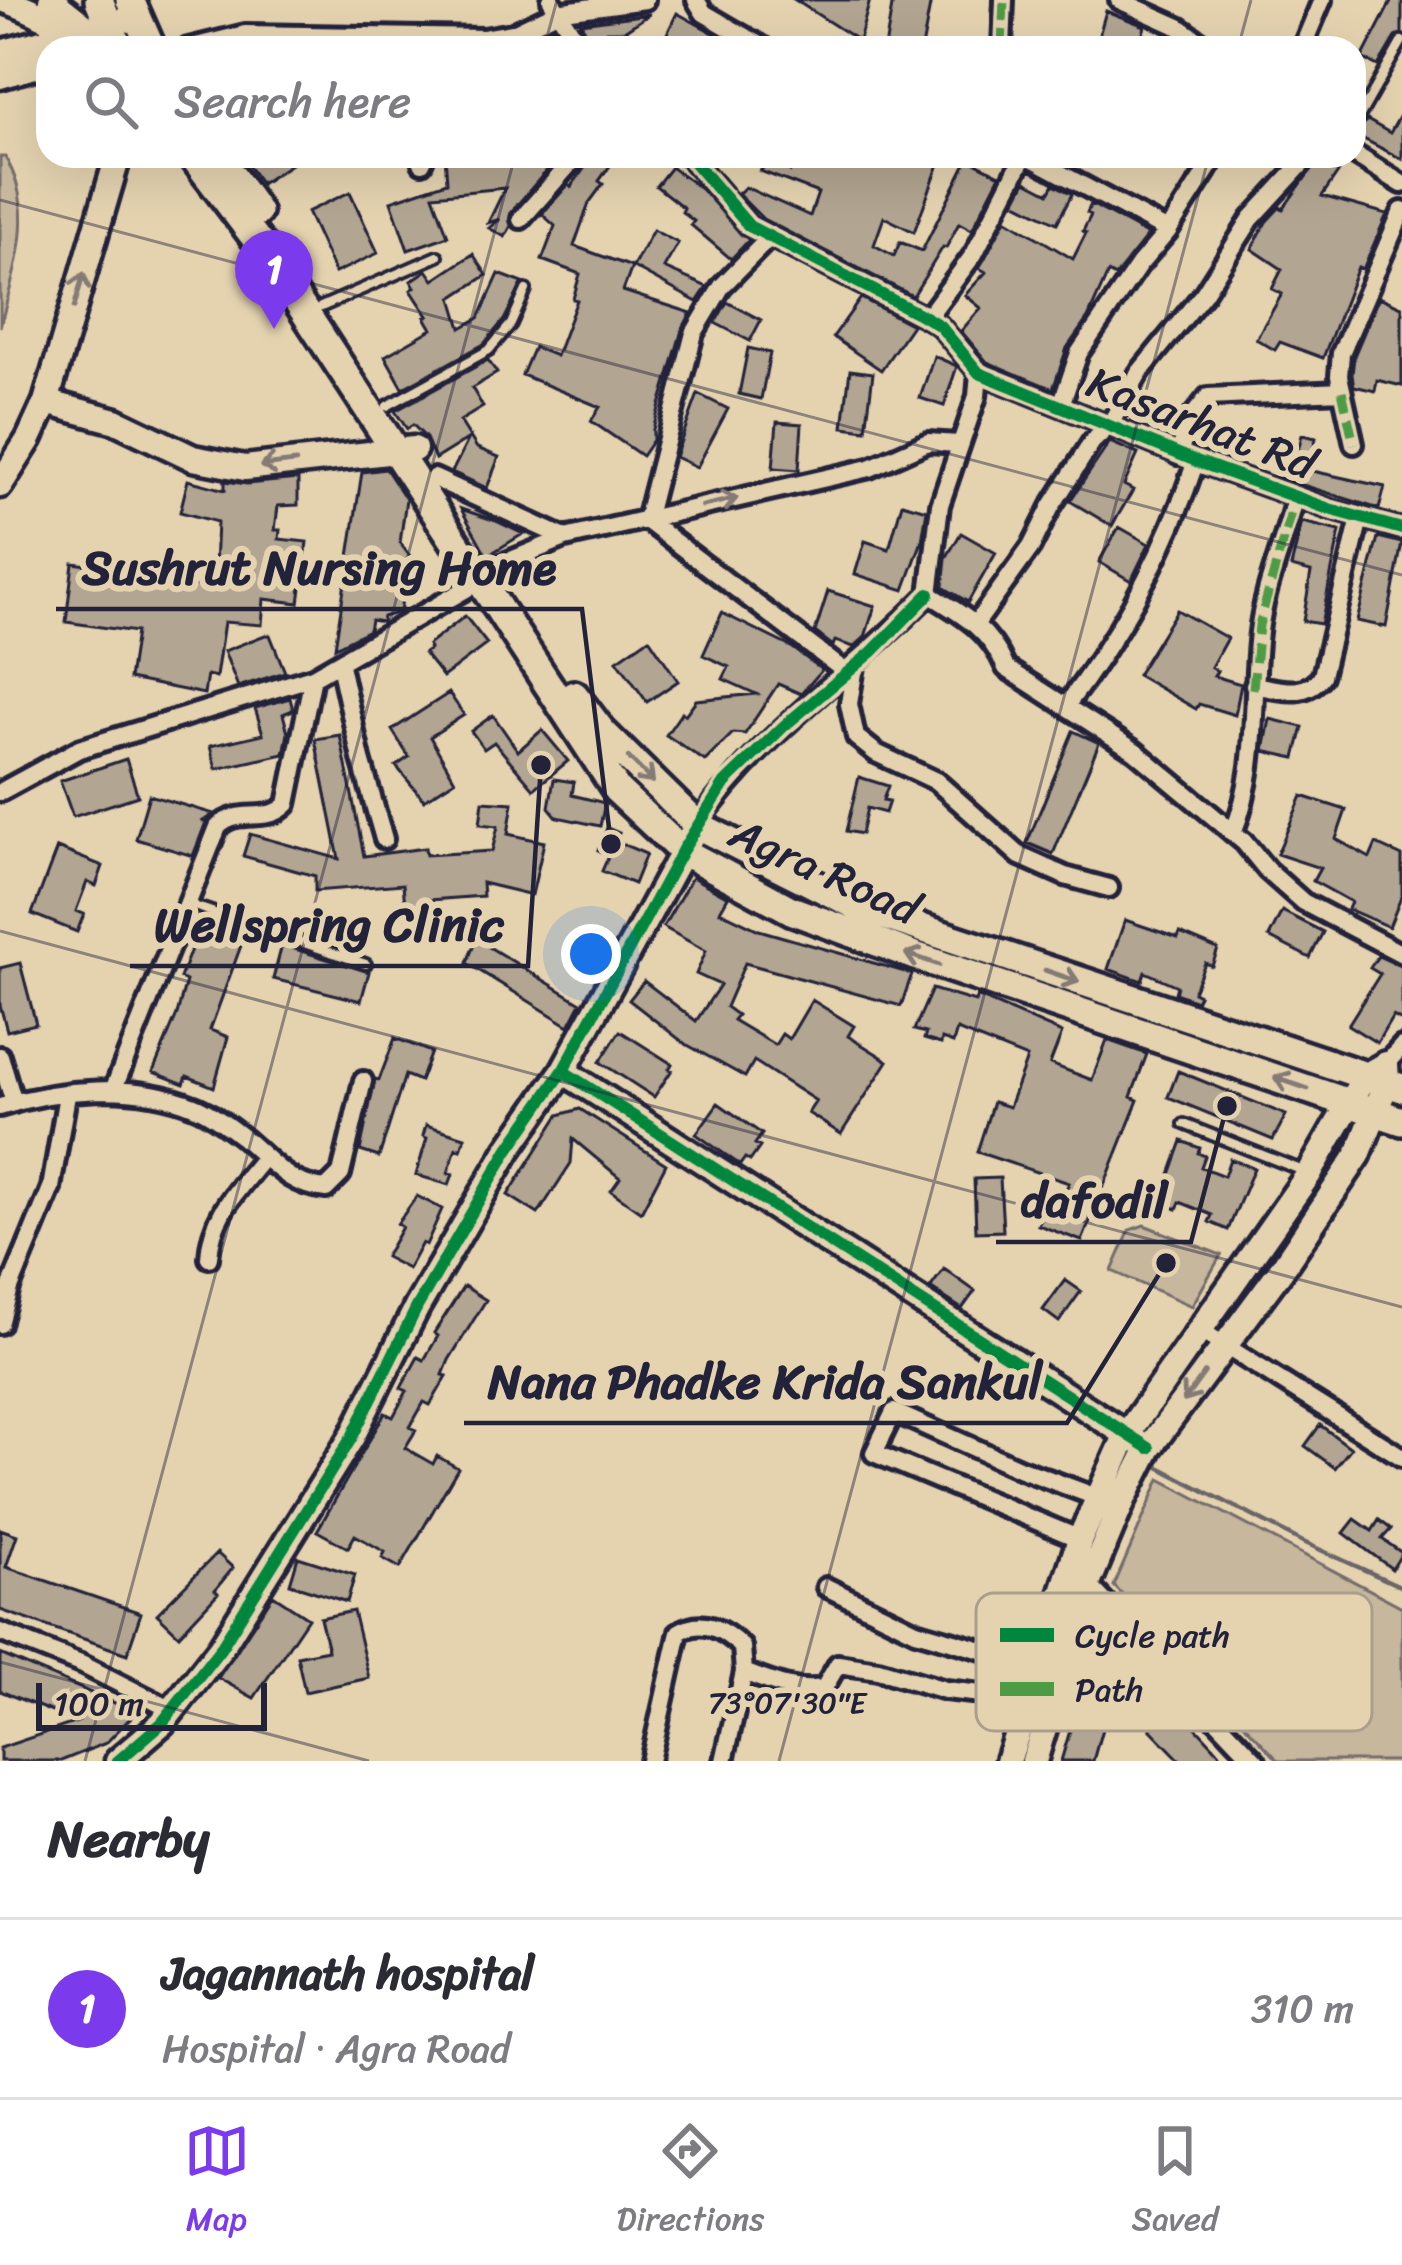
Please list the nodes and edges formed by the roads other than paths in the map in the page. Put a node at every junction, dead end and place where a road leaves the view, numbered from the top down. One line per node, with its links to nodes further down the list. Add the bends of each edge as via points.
1 (5, 0): 10 (main road)
2 (51, 0): 10 (main road)
3 (644, 0): 8 (street)
4 (695, 0): 15 (street)
5 (1004, 0): 16 (street)
6 (1120, 0): 17 (street)
7 (1322, 0): 18 (street)
8 (554, 6): 13 (street); 14 (street)
9 (141, 25): 10 (main road)
10 (96, 36)
11 (237, 36): 12 (street)
12 (298, 36)
13 (504, 36)
14 (573, 36)
15 (743, 36)
16 (1002, 36)
17 (1192, 36)
18 (1307, 36)
19 (1402, 40): 24 (lane)
20 (36, 47): 21 (main road)
21 (0, 53)
22 (36, 66): 23 (main road)
23 (0, 76)
24 (1366, 104)
25 (1366, 162): 35 (street)
26 (114, 168): 46 (main road, one-way to 26)
27 (202, 168): 52 (main road, Agra Road)
28 (226, 168): 42 (main road, Agra Road)
29 (567, 168): 37 (street)
30 (698, 168): 39 (street, via 749,226)
31 (1020, 168): 43 (street, via 974,254)
32 (1049, 168): 38 (street)
33 (1208, 168): 38 (street, Kasarhat Rd)
34 (1298, 168): 49 (street, via 1251,220)
35 (1402, 184)
36 (1402, 211): 45 (street, via 1341,353)
37 (521, 219)
38 (1168, 231): 47 (street, Kasarhat Rd, via 1079,353)
39 (770, 237): 43 (street); 58 (street, via 722,286 694,333)
40 (437, 256): 42 (lane)
41 (526, 290): 48 (lane, via 489,350)
42 (321, 307): 48 (main road, Agra Road)
43 (927, 318): 44 (street)
44 (979, 373): 47 (street, Kasarhat Rd); 50 (street)
45 (1342, 392): 51 (street); 53 (street, via 1208,397 1192,417)
46 (46, 402): 52 (main road, one-way to 46, via 244,468 193,458 116,422); 55 (main road)
47 (1061, 405): 49 (street, Kasarhat Rd)
48 (387, 406): 52 (main road, Agra Road)
49 (1109, 426): 53 (street, Kasarhat Rd); 63 (street)
50 (958, 444): 58 (street, one-way to 50, via 870,468 928,442); 62 (street, via 940,505)
51 (1354, 444)
52 (404, 449): 54 (main road, Agra Road); 61 (main road, Agra Road)
53 (1187, 458): 56 (street, Kasarhat Rd); 68 (street, via 1175,519 1112,646)
54 (434, 478): 60 (street); 61 (main road, Agra Road)
55 (0, 485)
56 (1295, 497): 57 (street, Kasarhat Rd); 67 (street, via 1259,625)
57 (1360, 518): 59 (street, Kasarhat Rd); 67 (street, via 1322,676 1299,692)
58 (646, 520): 60 (street); 65 (street)
59 (1402, 529)
60 (565, 538): 61 (street)
61 (484, 575): 64 (street); 70 (main road, Agra Road, one-way to 70, via 602,732); 73 (main road, Agra Road, via 616,790)
62 (929, 594): 63 (street); 65 (street)
63 (977, 622): 68 (street, via 1006,668)
64 (340, 665): 66 (street); 72 (street)
65 (852, 669): 70 (street, via 725,783); 74 (street, via 856,737 936,781 1020,856)
66 (313, 677): 69 (street, via 79,749); 75 (street, via 287,804 273,815 223,820)
67 (1254, 687): 71 (street, via 1248,797)
68 (1066, 706): 71 (street)
69 (0, 792)
70 (697, 825): 73 (main road); 80 (main road, Agra Road, one-way to 80, via 861,908)
71 (1233, 833): 76 (street, via 1303,902)
72 (384, 839)
73 (682, 851): 79 (main road); 84 (main road, Agra Road, one-way to 73, via 791,910)
74 (1108, 888)
75 (190, 904): 77 (lane); 82 (street)
76 (1402, 954)
77 (366, 964)
78 (0, 1056): 85 (street)
79 (563, 1071): 96 (main road); 109 (main road, via 417,1307 352,1437 220,1649)
80 (1389, 1071): 84 (main road); 86 (main road)
81 (363, 1081): 88 (street, via 336,1184 310,1188)
82 (114, 1088): 83 (street); 88 (street, via 195,1106)
83 (67, 1095): 85 (street); 93 (street, via 51,1188)
84 (1350, 1103): 86 (main road, Agra Road); 89 (main road)
85 (7, 1105)
86 (1390, 1117): 92 (main road)
87 (1184, 1124): 89 (lane)
88 (264, 1157): 91 (street, via 220,1212)
89 (1309, 1174): 90 (main road)
90 (1257, 1251): 92 (main road); 94 (main road)
91 (209, 1258)
92 (1281, 1270): 95 (main road)
93 (0, 1324)
94 (1200, 1330): 95 (street); 96 (main road)
95 (1224, 1346): 97 (main road, one-way to 97); 98 (street)
96 (1127, 1434): 97 (main road); 99 (main road)
97 (1149, 1448): 101 (main road)
98 (1402, 1457)
99 (1099, 1498): 100 (main road); 100 (street, via 894,1412 874,1454)
100 (1080, 1539): 101 (main road)
101 (1078, 1577): 103 (main road); 104 (street)
102 (826, 1587): 106 (street, via 916,1631)
103 (1073, 1593)
104 (1093, 1593)
105 (0, 1632): 109 (street)
106 (976, 1648)
107 (744, 1672): 108 (street, via 812,1690 824,1688 838,1664); 114 (street, via 742,1647 726,1632 679,1632); 115 (street)
108 (976, 1693)
109 (172, 1711): 113 (main road)
110 (1017, 1731): 116 (main road)
111 (1039, 1731): 117 (main road)
112 (1227, 1731): 118 (street)
113 (118, 1761)
114 (650, 1761)
115 (724, 1761)
116 (1008, 1761)
117 (1034, 1761)
118 (1256, 1761)

